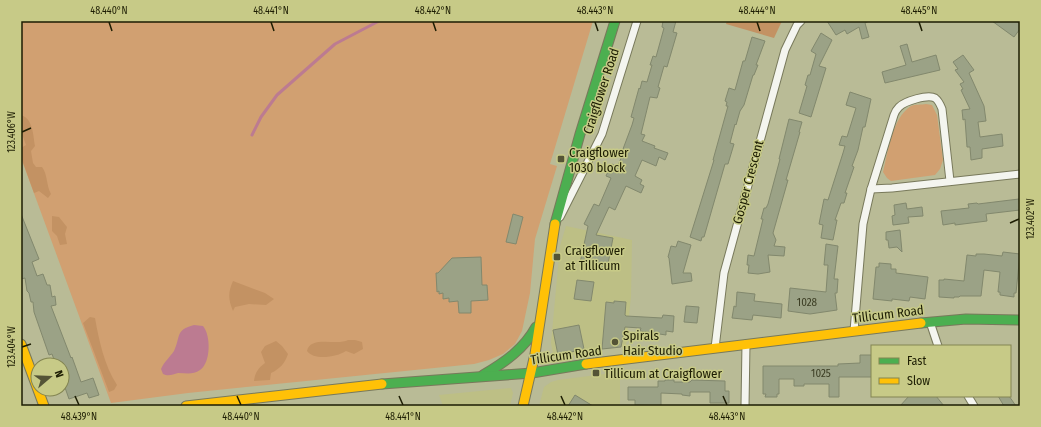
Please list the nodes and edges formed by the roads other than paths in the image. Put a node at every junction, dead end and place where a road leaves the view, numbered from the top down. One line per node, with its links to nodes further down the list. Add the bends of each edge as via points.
1 (615, 21): 7 (main road, Craigflower Road)
2 (637, 21): 7 (street, Craigflower Road, via 602,134)
3 (801, 21): 15 (street, Gosper Crescent, via 785,50 724,273)
4 (1020, 174): 5 (street)
5 (950, 181): 6 (street); 6 (street, via 942,109 938,101 926,96 905,102 894,115)
6 (871, 189): 11 (street, via 863,224)
7 (553, 231): 8 (main road, Craigflower Road)
8 (542, 305): 16 (main road, Craigflower Road); 17 (main road, via 537,325 527,343 508,360)
9 (1020, 320): 10 (main road, Tillicum Road)
10 (930, 322): 11 (main road, Tillicum Road); 14 (street)
11 (854, 331): 13 (main road, Tillicum Road)
12 (21, 344): 20 (main road)
13 (746, 344): 15 (main road, Tillicum Road); 24 (street)
14 (938, 345)
15 (714, 348): 16 (main road, Tillicum Road)
16 (532, 373): 17 (main road, Tillicum Road); 23 (main road, Craigflower Road)
17 (481, 376): 19 (main road, Tillicum Road)
18 (969, 397): 25 (street)
19 (239, 400): 21 (main road, Tillicum Road); 22 (main road)
20 (44, 406)
21 (186, 406)
22 (224, 406)
23 (522, 406)
24 (745, 406)
25 (974, 406)

